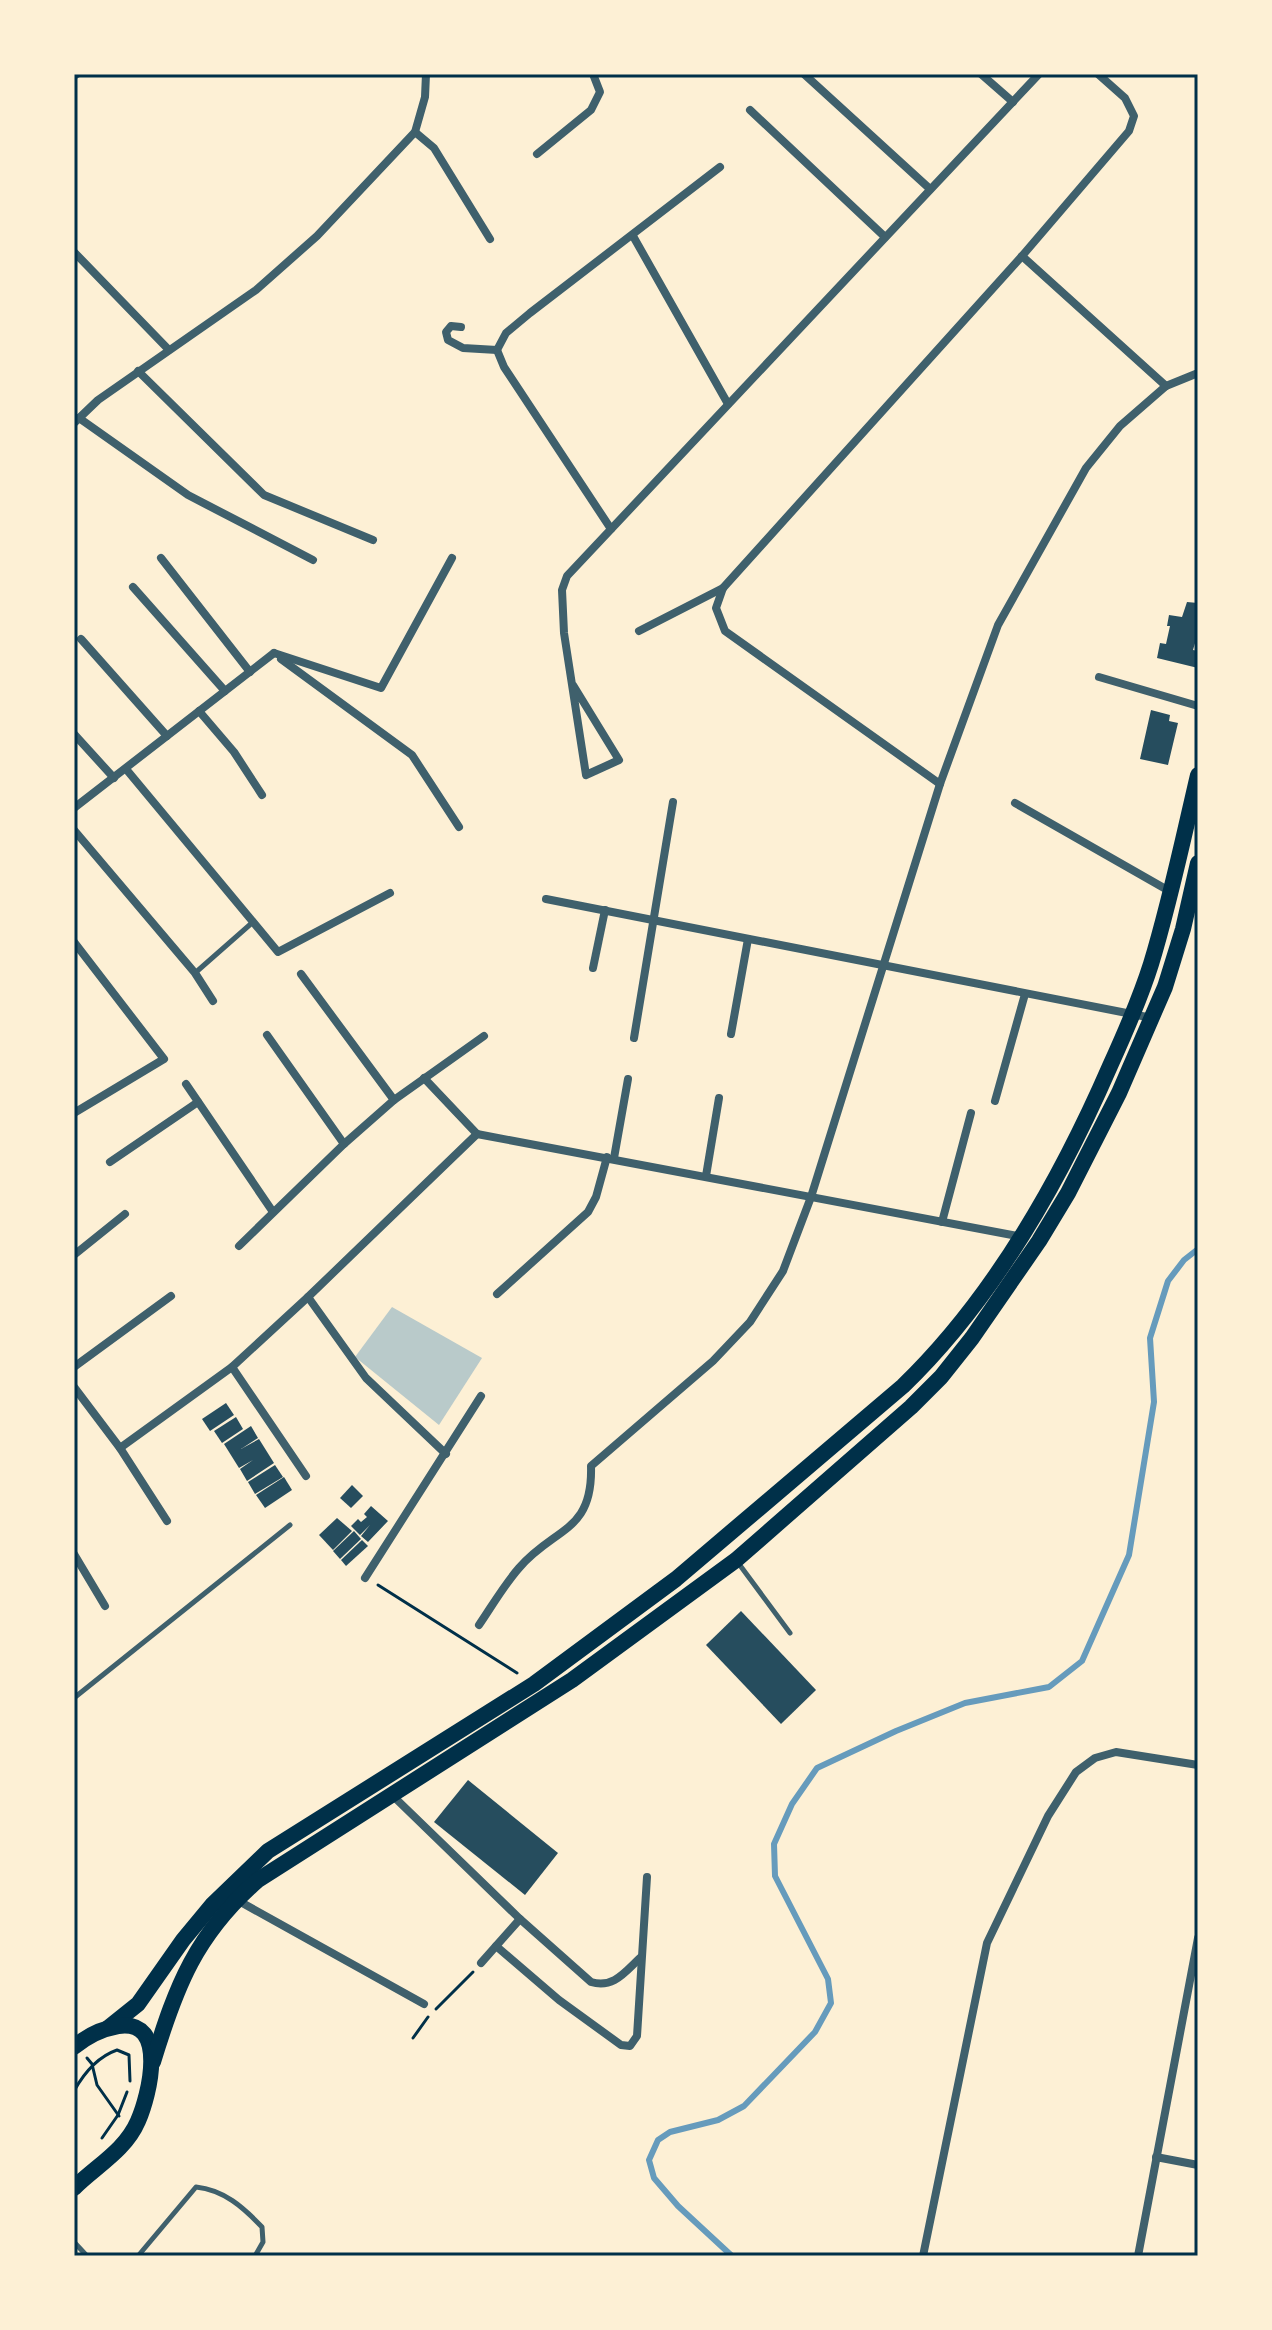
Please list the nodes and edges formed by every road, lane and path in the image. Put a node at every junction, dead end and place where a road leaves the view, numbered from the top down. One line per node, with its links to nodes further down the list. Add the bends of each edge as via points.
1 (426, 74): 9 (street)
2 (593, 74): 10 (street, via 600,92 591,110)
3 (804, 74): 12 (street)
4 (981, 74): 7 (street)
5 (1039, 74): 7 (street)
6 (1098, 74): 17 (street, via 1125,98 1134,116 1129,131)
7 (1013, 102): 12 (street)
8 (750, 110): 14 (street)
9 (415, 132): 15 (street, via 434,148); 19 (street, via 307,245 256,290)
10 (537, 154)
11 (720, 167): 13 (street)
12 (930, 189): 14 (street)
13 (633, 236): 20 (street, via 506,333); 24 (street)
14 (885, 237): 24 (street)
15 (490, 239)
16 (74, 252): 19 (street)
17 (1022, 256): 23 (street); 32 (street)
18 (461, 327): 20 (street, via 451,326 448,340 463,348)
19 (169, 350): 21 (street)
20 (497, 350): 26 (street)
21 (138, 371): 25 (street); 27 (street, via 264,495)
22 (1198, 373): 23 (street)
23 (1166, 386): 47 (street, via 1120,426 1086,468 998,625)
24 (728, 404): 26 (street)
25 (77, 421): 30 (street, via 188,495)
26 (611, 529): 38 (street, via 567,576 562,590)
27 (373, 540)
28 (161, 558): 36 (street)
29 (452, 558): 35 (street, via 381,688)
30 (313, 560)
31 (133, 587): 39 (street)
32 (723, 588): 33 (street); 47 (street, via 716,608 725,631)
33 (639, 631)
34 (81, 639): 43 (street)
35 (274, 653): 36 (street); 52 (street, via 412,755)
36 (250, 672): 39 (street)
37 (1099, 677): 40 (street)
38 (573, 685): 38 (street, via 619,760 586,775 578,715)
39 (225, 691): 41 (street)
40 (1198, 706)
41 (199, 711): 43 (street); 48 (street)
42 (74, 734): 46 (street)
43 (167, 736): 44 (street)
44 (126, 769): 46 (street); 60 (street)
45 (1198, 775): 56 (main road)
46 (114, 778): 51 (street)
47 (940, 784): 63 (street)
48 (262, 795)
49 (673, 802): 59 (street)
50 (1015, 803): 56 (street)
51 (74, 808)
52 (459, 827)
53 (74, 830): 65 (street)
54 (1198, 863): 70 (main road, via 1178,948)
55 (390, 893): 60 (street, via 278,952)
56 (1171, 893): 69 (main road)
57 (546, 899): 58 (street)
58 (605, 910): 59 (street); 64 (street)
59 (654, 920): 61 (street); 74 (street)
60 (253, 922): 65 (lane)
61 (748, 939): 63 (street); 71 (street)
62 (74, 942): 82 (street, via 164,1059)
63 (883, 966): 67 (street); 89 (street)
64 (593, 968)
65 (195, 973): 68 (street)
66 (301, 974): 79 (street)
67 (1025, 994): 69 (street); 80 (street)
68 (213, 1001)
69 (1133, 1015): 70 (street); 93 (main road, via 1063,1167)
70 (1152, 1018): 94 (main road, via 1119,1093)
71 (731, 1034)
72 (267, 1035): 85 (street)
73 (484, 1036): 75 (street)
74 (634, 1038)
75 (424, 1078): 79 (street); 84 (street)
76 (628, 1079): 86 (street)
77 (186, 1084): 81 (street)
78 (719, 1098): 88 (street)
79 (394, 1100): 85 (street)
80 (995, 1101)
81 (198, 1102): 87 (street); 90 (street)
82 (74, 1113)
83 (971, 1113): 92 (street)
84 (477, 1134): 86 (street); 99 (street)
85 (344, 1144): 90 (street)
86 (610, 1158): 88 (street); 97 (street, via 588,1212)
87 (110, 1162)
88 (706, 1176): 89 (street)
89 (811, 1197): 92 (street); 113 (street, via 783,1271 750,1322 713,1361 591,1466 590,1498 581,1515 519,1567)
90 (273, 1212): 95 (street)
91 (125, 1214): 96 (street)
92 (942, 1222): 93 (street)
93 (1020, 1237): 94 (street); 115 (main road, via 950,1334 903,1386 676,1579)
94 (1039, 1241): 110 (main road, via 941,1377)
95 (239, 1246)
96 (74, 1255)
97 (497, 1294)
98 (171, 1296): 100 (street)
99 (308, 1297): 101 (street); 105 (street, via 366,1378)
100 (74, 1367)
101 (232, 1367): 104 (street); 106 (street)
102 (74, 1387): 104 (street)
103 (481, 1396): 105 (street)
104 (120, 1448): 107 (street)
105 (446, 1454): 111 (street)
106 (306, 1476)
107 (167, 1521)
108 (290, 1525): 116 (lane)
109 (74, 1554): 112 (street)
110 (736, 1560): 114 (lane); 118 (main road, via 572,1680)
111 (365, 1578): 115 (path)
112 (105, 1606)
113 (479, 1625)
114 (790, 1633)
115 (534, 1684): 127 (main road, via 268,1851 212,1905 138,2004)
116 (74, 1698)
117 (1198, 1765): 143 (street, via 1116,1752 1095,1758 1076,1772 1048,1816 987,1943)
118 (391, 1794): 120 (main road, via 270,1870); 121 (street)
119 (647, 1877): 124 (street)
120 (236, 1900): 126 (street); 130 (main road, via 179,1983)
121 (520, 1919): 123 (street); 124 (street, via 594,1984 612,1983)
122 (1198, 1938): 136 (street)
123 (496, 1946): 124 (street, via 559,2000 621,2045 630,2046 637,2036); 125 (street)
124 (640, 1958)
125 (481, 1963): 128 (path)
126 (424, 2004)
127 (108, 2028): 129 (main road); 130 (main road, via 137,2028 148,2041)
128 (413, 2038)
129 (75, 2046): 131 (path)
130 (153, 2062): 134 (main road, via 150,2092)
131 (92, 2064): 132 (path); 133 (path, via 97,2085); 133 (path, via 117,2050 129,2055 128,2089)
132 (74, 2091)
133 (118, 2115): 134 (path); 135 (path)
134 (135, 2128): 138 (main road, via 114,2156)
135 (99, 2141)
136 (1156, 2157): 137 (street); 144 (street)
137 (1198, 2165)
138 (77, 2182)
139 (74, 2242): 140 (lane)
140 (87, 2256)
141 (138, 2256): 142 (lane, via 196,2187 228,2198 262,2227 263,2242)
142 (255, 2256)
143 (923, 2256)
144 (1138, 2256)

